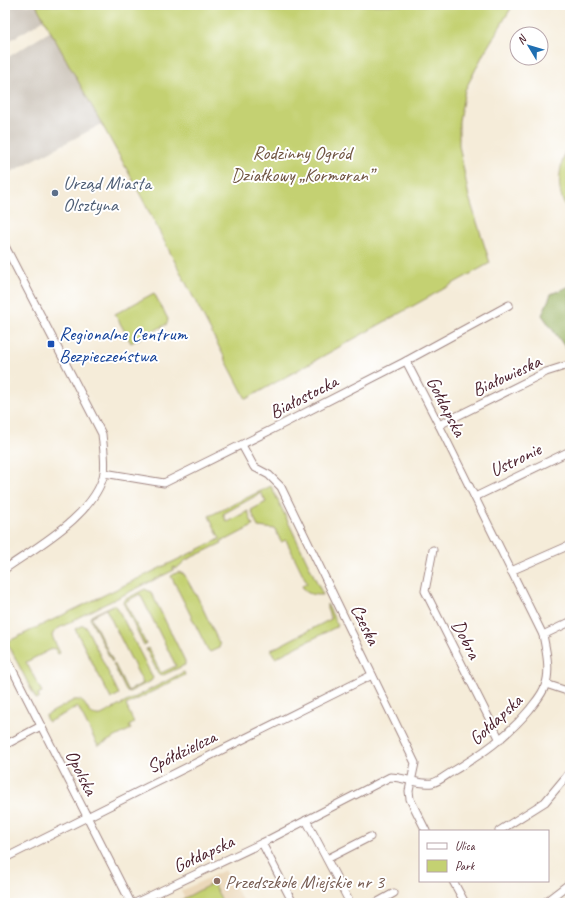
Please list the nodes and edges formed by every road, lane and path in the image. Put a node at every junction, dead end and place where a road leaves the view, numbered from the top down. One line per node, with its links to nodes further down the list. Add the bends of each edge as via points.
1 (5, 246): 8 (street, via 102,434)
2 (509, 305): 3 (street, Białostocka)
3 (406, 361): 5 (street, Gołdapska); 6 (street, Białostocka)
4 (565, 366): 5 (street, Białowieska, via 546,372)
5 (439, 425): 9 (street, Gołdapska)
6 (242, 445): 8 (street, Białostocka, via 164,483); 17 (street, Czeska, via 254,467 269,475 281,487)
7 (570, 451): 9 (street, Ustronie)
8 (104, 473): 12 (street, via 101,483 85,508 66,526)
9 (475, 497): 13 (street, Gołdapska)
10 (570, 545): 13 (street)
11 (433, 550): 21 (street, Dobra, via 425,591)
12 (5, 569)
13 (511, 571): 15 (street, Gołdapska)
14 (570, 622): 15 (street)
15 (543, 635): 18 (street, Gołdapska, via 548,657)
16 (5, 655): 20 (street, Opolska)
17 (372, 674): 24 (street, Czeska, via 415,763); 25 (street, Spółdzielcza)
18 (546, 684): 19 (street); 21 (street, Gołdapska, via 533,706)
19 (570, 692)
20 (41, 726): 22 (street); 25 (street, Opolska)
21 (500, 740): 24 (street, Gołdapska, via 476,758 433,783)
22 (5, 745)
23 (570, 772): 28 (street, via 545,802)
24 (411, 780): 26 (street, Gołdapska, via 390,777); 27 (street, Czeska, via 410,800)
25 (86, 816): 31 (street, Spółdzielcza); 36 (street, Opolska)
26 (306, 820): 30 (street, Gołdapska); 32 (street)
27 (425, 830)
28 (502, 830)
29 (370, 837): 32 (street)
30 (262, 843): 37 (street, Gołdapska); 38 (street)
31 (5, 858)
32 (327, 859): 39 (street)
33 (454, 882): 41 (street)
34 (570, 883): 42 (street)
35 (394, 894): 40 (street)
36 (131, 903)
37 (135, 903)
38 (293, 903)
39 (350, 903)
40 (376, 903)
41 (464, 903)
42 (544, 903)

